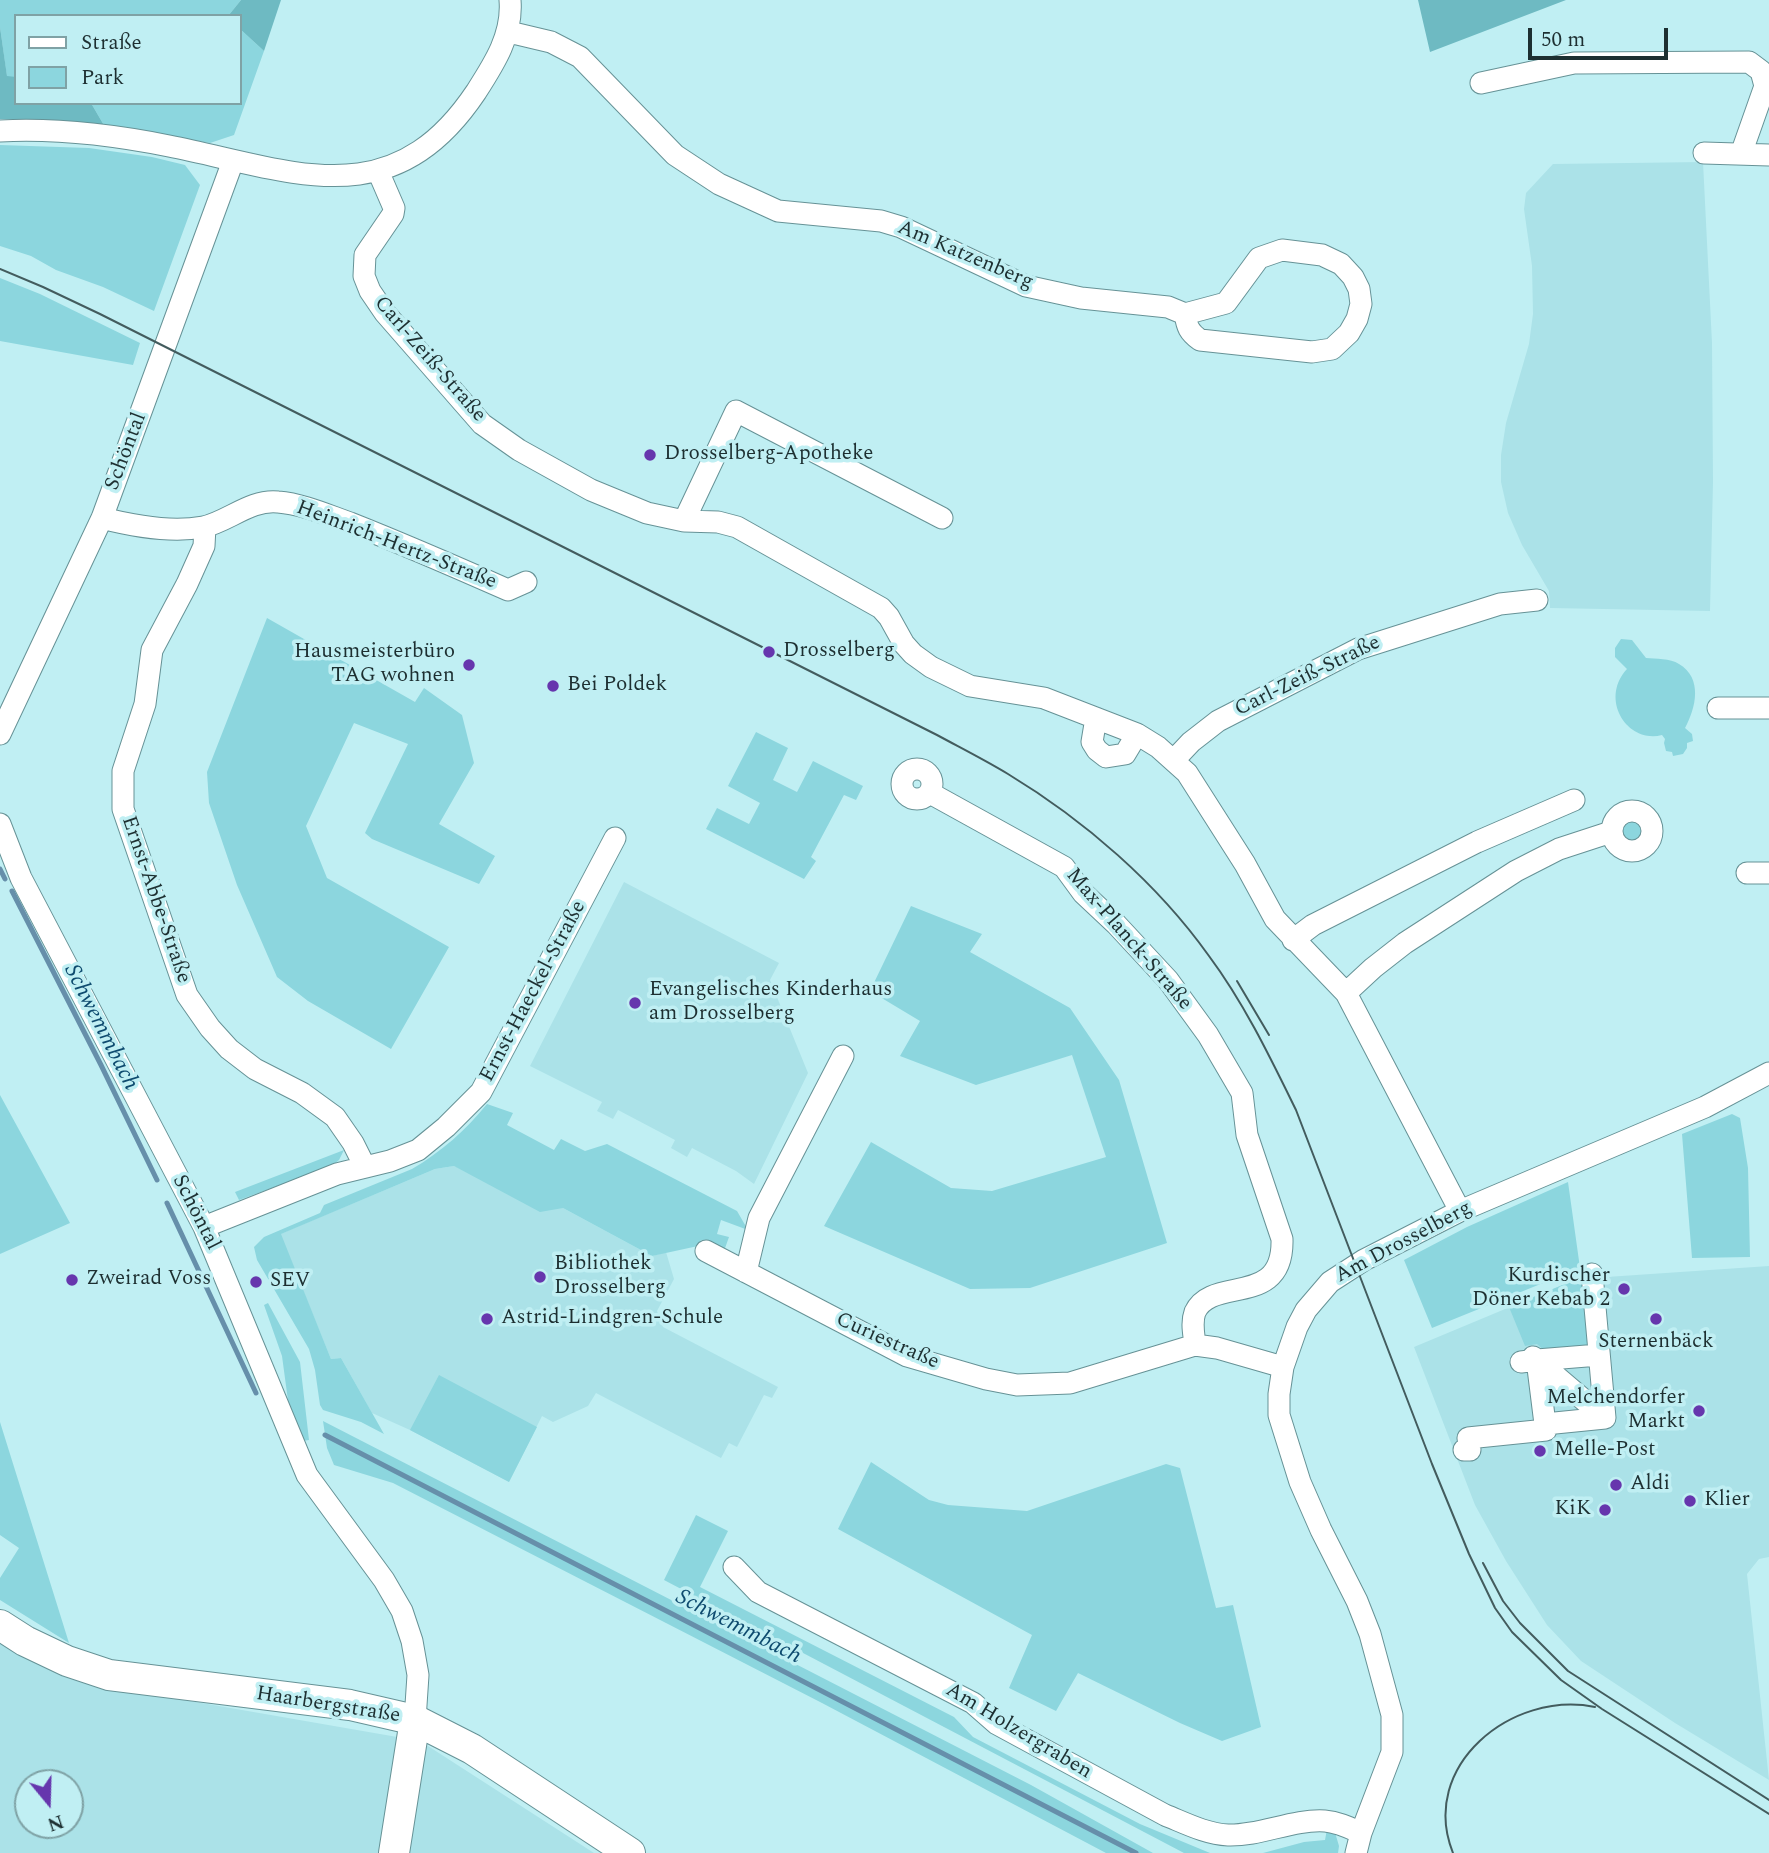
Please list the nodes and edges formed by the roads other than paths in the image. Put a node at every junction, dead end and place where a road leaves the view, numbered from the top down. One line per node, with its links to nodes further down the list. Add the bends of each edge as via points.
1 (510, 0): 2 (street)
2 (509, 32): 9 (street, via 488,74 442,134 419,152); 10 (street, Am Katzenberg, via 551,42 580,57 675,155 719,184 765,206 790,214 881,221 1026,286 1081,298 1168,307)
3 (1481, 83): 6 (street, via 1574,63 1749,62 1761,71 1765,86)
4 (0, 131): 8 (street, via 105,135)
5 (1704, 153): 6 (street)
6 (1741, 154): 7 (street)
7 (1769, 155)
8 (233, 161): 9 (street, via 321,175); 12 (street, Schöntal)
9 (378, 171): 13 (street, Carl-Zeiß-Straße, via 394,208 365,256 364,276 385,313 424,359 482,424 519,450 646,513)
10 (1185, 314): 10 (street, Am Katzenberg, via 1187,326 1200,340 1312,352 1332,349 1349,333 1357,319 1359,289 1341,264 1322,255 1282,250 1259,258 1226,303)
11 (933, 507): 13 (street, via 736,411)
12 (102, 518): 14 (street, Heinrich-Hertz-Straße, via 166,528); 20 (street, Schöntal)
13 (684, 521): 19 (street, Carl-Zeiß-Straße, via 737,527 825,574 881,608 913,654 970,686 1044,698)
14 (205, 527): 15 (street, Heinrich-Hertz-Straße, via 245,508 275,501 359,527 508,590); 34 (street, Ernst-Abbe-Straße, via 204,546 152,650 145,704 123,771 123,809 187,995 229,1049 335,1117)
15 (526, 582)
16 (1537, 600): 22 (street, Carl-Zeiß-Straße, via 1500,604 1358,649 1217,721)
17 (1718, 708): 18 (street)
18 (1769, 708)
19 (1096, 718): 21 (street, Carl-Zeiß-Straße); 21 (street, via 1092,742 1106,757 1125,754)
20 (0, 734)
21 (1137, 734): 22 (street, Carl-Zeiß-Straße)
22 (1174, 760): 30 (street, Carl-Zeiß-Straße, via 1199,788 1275,919)
23 (930, 793): 40 (street, Max-Planck-Straße, via 1064,866 1083,893 1168,979 1242,1093 1247,1135 1282,1239 1282,1254 1271,1276 1200,1305 1193,1328)
24 (1574, 800): 30 (street, via 1466,848 1313,925)
25 (0, 824): 36 (street, Schöntal, via 20,878)
26 (1611, 832): 31 (street, via 1559,849 1516,871 1405,943)
27 (615, 838): 34 (street, Ernst-Haeckel-Straße, via 481,1092 418,1150)
28 (1747, 873): 29 (street)
29 (1769, 873)
30 (1293, 940): 31 (street, Carl-Zeiß-Straße)
31 (1346, 993): 35 (street, Carl-Zeiß-Straße)
32 (843, 1056): 38 (street, via 759,1218)
33 (1769, 1073): 35 (street, Am Drosselberg, via 1705,1107)
34 (365, 1167): 36 (street, Ernst-Haeckel-Straße)
35 (1460, 1211): 43 (street, Am Drosselberg, via 1330,1282 1306,1310)
36 (204, 1227): 49 (street, Schöntal, via 307,1475 402,1611 418,1675)
37 (706, 1251): 38 (street, Curiestraße)
38 (746, 1272): 40 (street, Curiestraße, via 907,1356 1017,1385 1070,1382)
39 (1592, 1275): 41 (street)
40 (1195, 1345): 43 (street, Curiestraße)
41 (1600, 1354): 42 (street); 44 (street)
42 (1527, 1357): 44 (street); 45 (street)
43 (1283, 1367): 50 (street, Am Drosselberg, via 1279,1415 1289,1450 1370,1634 1392,1715 1392,1752)
44 (1605, 1418): 45 (street)
45 (1545, 1424): 46 (street, via 1546,1430 1468,1438 1469,1450)
46 (1464, 1450)
47 (734, 1567): 50 (street, Am Holzergraben, via 758,1592 973,1703 997,1724 1189,1825 1242,1835 1326,1821)
48 (0, 1625): 49 (main road, Haarbergstraße, via 67,1661 109,1675 350,1705)
49 (415, 1720): 51 (main road); 52 (main road, Haarbergstraße, via 472,1749)
50 (1359, 1843)
51 (394, 1853)
52 (630, 1853)

